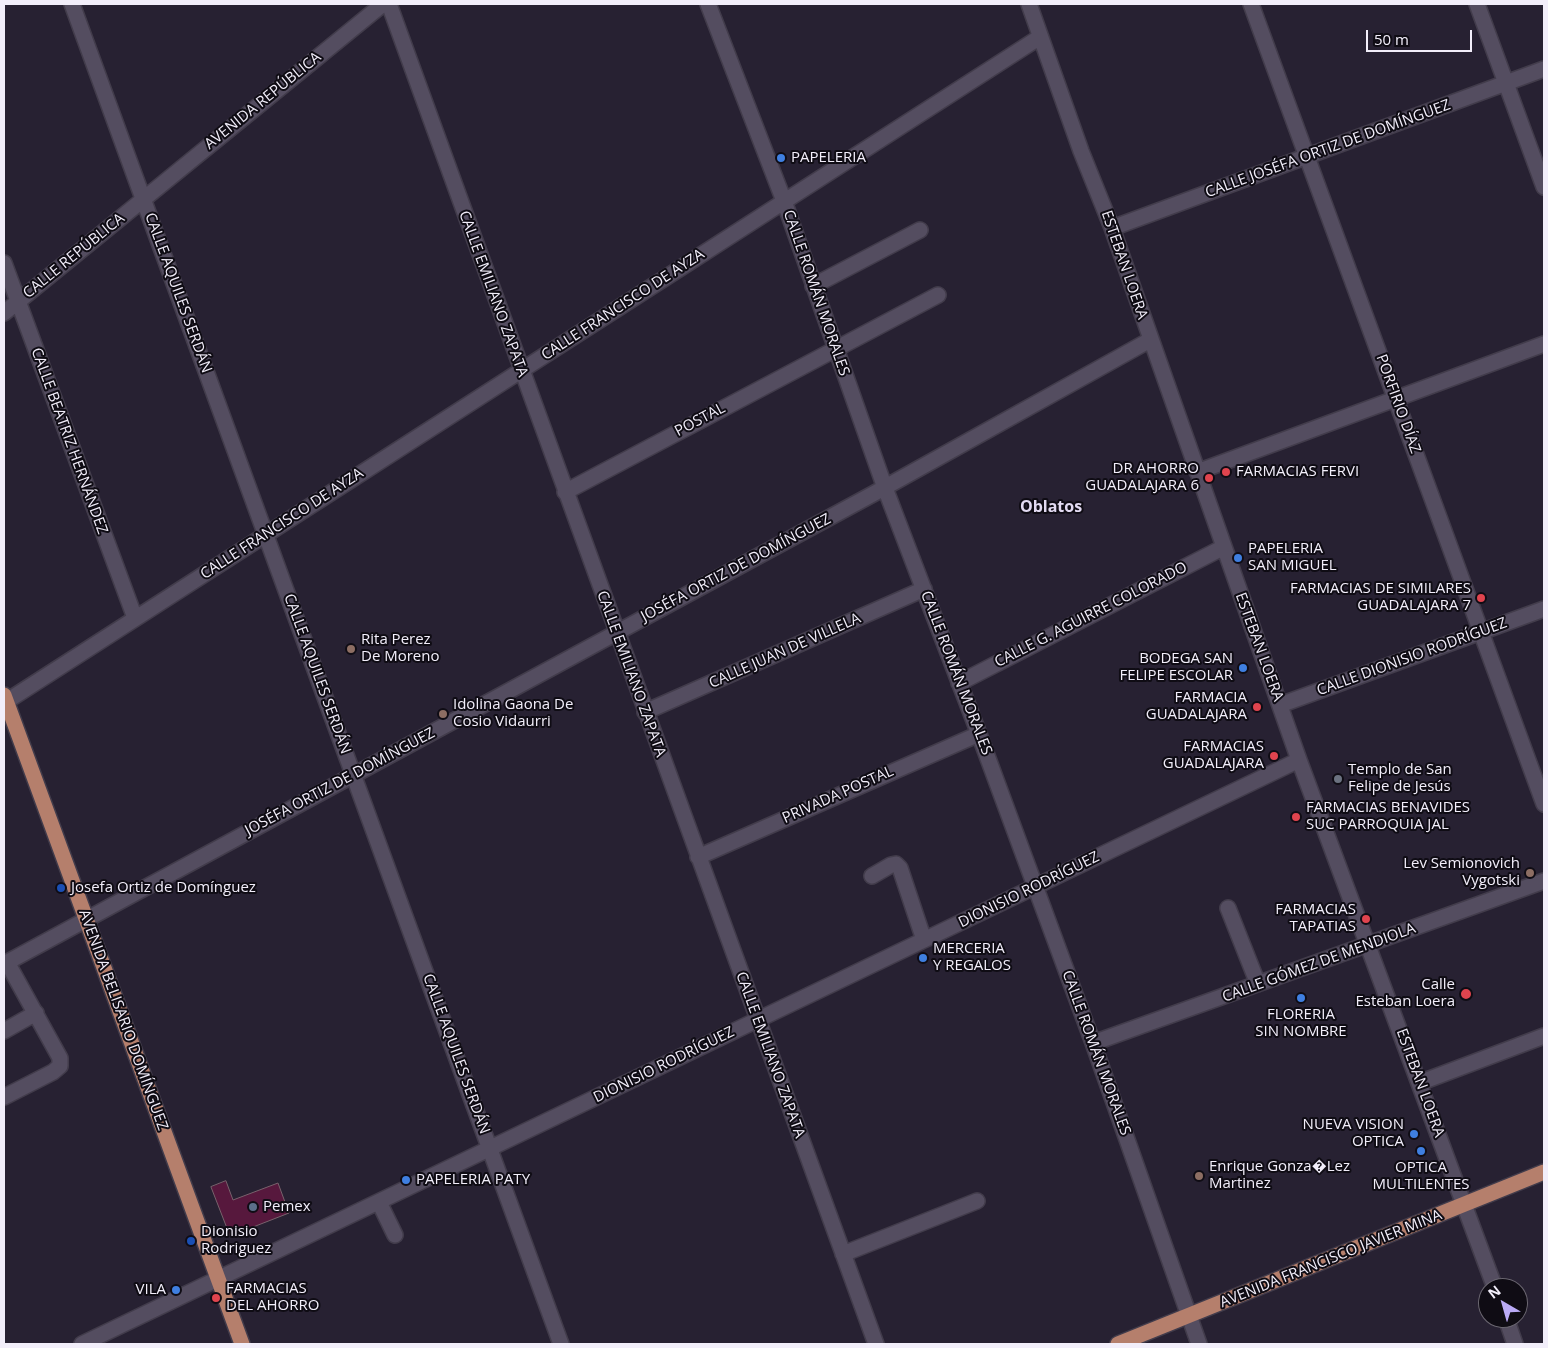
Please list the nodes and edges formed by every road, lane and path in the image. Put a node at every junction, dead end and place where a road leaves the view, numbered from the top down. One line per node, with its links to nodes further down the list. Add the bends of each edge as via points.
1 (72, 4): 13 (street, CALLE AQUILES SERDÁN)
2 (383, 4): 13 (street, AVENIDA REPÚBLICA)
3 (389, 4): 25 (street, CALLE EMILIANO ZAPATA)
4 (708, 4): 14 (street, CALLE ROMÁN MORALES)
5 (1029, 4): 8 (street, ESTEBAN LOERA)
6 (1251, 4): 11 (street, PORFIRIO DÍAZ)
7 (1477, 4): 10 (street)
8 (1040, 37): 14 (street, CALLE FRANCISCO DE AYZA); 15 (street, ESTEBAN LOERA)
9 (1544, 69): 10 (street, CALLE JOSÉFA ORTIZ DE DOMÍNGUEZ)
10 (1506, 83): 11 (street, CALLE JOSÉFA ORTIZ DE DOMÍNGUEZ); 12 (street)
11 (1307, 156): 15 (street, CALLE JOSÉFA ORTIZ DE DOMÍNGUEZ); 26 (street, PORFIRIO DÍAZ)
12 (1544, 187)
13 (144, 198): 20 (street, CALLE REPÚBLICA); 30 (street, CALLE AQUILES SERDÁN)
14 (784, 202): 18 (street, CALLE ROMÁN MORALES); 25 (street, CALLE FRANCISCO DE AYZA)
15 (1112, 228): 22 (street, ESTEBAN LOERA)
16 (920, 230): 18 (street)
17 (4, 263): 20 (street, CALLE BEATRIZ HERNÁNDEZ)
18 (813, 286): 24 (street, CALLE ROMÁN MORALES)
19 (938, 296): 24 (street, POSTAL)
20 (18, 302): 21 (street, CALLE REPÚBLICA); 34 (street, CALLE BEATRIZ HERNÁNDEZ)
21 (4, 314)
22 (1150, 340): 27 (street, ESTEBAN LOERA); 28 (street, JOSÉFA ORTIZ DE DOMÍNGUEZ)
23 (1544, 344): 26 (street)
24 (835, 348): 28 (street, CALLE ROMÁN MORALES); 29 (street, POSTAL)
25 (521, 370): 29 (street, CALLE EMILIANO ZAPATA); 30 (street, CALLE FRANCISCO DE AYZA)
26 (1396, 399): 27 (street); 36 (street, PORFIRIO DÍAZ)
27 (1197, 472): 31 (street, ESTEBAN LOERA)
28 (884, 488): 32 (street, CALLE ROMÁN MORALES); 35 (street, JOSÉFA ORTIZ DE DOMÍNGUEZ)
29 (565, 492): 35 (street, CALLE EMILIANO ZAPATA)
30 (265, 534): 34 (street, CALLE FRANCISCO DE AYZA); 43 (street, CALLE AQUILES SERDÁN)
31 (1224, 547): 37 (street, CALLE G. AGUIRRE COLORADO); 39 (street, ESTEBAN LOERA)
32 (924, 589): 37 (street, CALLE ROMÁN MORALES); 40 (street, CALLE JUAN DE VILLELA)
33 (1544, 609): 36 (street, CALLE DIONISIO RODRÍGUEZ)
34 (135, 618): 38 (street, CALLE FRANCISCO DE AYZA)
35 (616, 632): 40 (street, CALLE EMILIANO ZAPATA); 43 (street, JOSÉFA ORTIZ DE DOMÍNGUEZ)
36 (1480, 632): 39 (street, CALLE DIONISIO RODRÍGUEZ); 44 (street, PORFIRIO DÍAZ)
37 (959, 683): 41 (street, CALLE ROMÁN MORALES)
38 (4, 700): 50 (main road, AVENIDA BELISARIO DOMÍNGUEZ)
39 (1280, 705): 42 (street, ESTEBAN LOERA)
40 (645, 712): 45 (street, CALLE EMILIANO ZAPATA)
41 (979, 734): 45 (street, PRIVADA POSTAL); 48 (street, CALLE ROMÁN MORALES)
42 (1299, 760): 48 (street, DIONISIO RODRÍGUEZ); 52 (street, ESTEBAN LOERA)
43 (354, 774): 50 (street, JOSÉFA ORTIZ DE DOMÍNGUEZ); 62 (street, CALLE AQUILES SERDÁN)
44 (1544, 804)
45 (698, 857): 56 (street, CALLE EMILIANO ZAPATA)
46 (872, 876): 51 (street, via 891,865 896,864 900,868)
47 (1544, 881): 52 (street, CALLE GÓMEZ DE MENDIOLA)
48 (1035, 887): 51 (street, DIONISIO RODRÍGUEZ); 59 (street, CALLE ROMÁN MORALES)
49 (1228, 908): 54 (street)
50 (87, 919): 53 (street, JOSÉFA ORTIZ DE DOMÍNGUEZ); 70 (main road, AVENIDA BELISARIO DOMÍNGUEZ)
51 (924, 940): 56 (street, DIONISIO RODRÍGUEZ)
52 (1370, 945): 54 (street, CALLE GÓMEZ DE MENDIOLA); 60 (street, ESTEBAN LOERA)
53 (6, 963): 55 (street)
54 (1258, 984): 59 (street, CALLE GÓMEZ DE MENDIOLA)
55 (36, 1013): 57 (street); 61 (street, via 60,1058 60,1066)
56 (758, 1020): 62 (street, DIONISIO RODRÍGUEZ); 68 (street, CALLE EMILIANO ZAPATA)
57 (4, 1031)
58 (1544, 1036): 60 (street)
59 (1093, 1043): 71 (street, CALLE ROMÁN MORALES)
60 (1419, 1084): 66 (street, ESTEBAN LOERA)
61 (4, 1097)
62 (490, 1149): 65 (street, DIONISIO RODRÍGUEZ); 75 (street, CALLE AQUILES SERDÁN)
63 (1544, 1172): 66 (main road, AVENIDA FRANCISCO JAVIER MINA)
64 (976, 1201): 68 (street)
65 (379, 1202): 67 (street); 70 (street, DIONISIO RODRÍGUEZ)
66 (1466, 1204): 69 (street, ESTEBAN LOERA); 71 (main road, AVENIDA FRANCISCO JAVIER MINA)
67 (395, 1235)
68 (843, 1254): 76 (street, CALLE EMILIANO ZAPATA)
69 (1492, 1278)
70 (218, 1279): 73 (street, DIONISIO RODRÍGUEZ); 74 (main road, AVENIDA BELISARIO DOMÍNGUEZ)
71 (1189, 1316): 77 (main road, AVENIDA FRANCISCO JAVIER MINA); 78 (street, CALLE ROMÁN MORALES)
72 (1509, 1328): 79 (street)
73 (82, 1344)
74 (242, 1344)
75 (561, 1344)
76 (876, 1344)
77 (1118, 1344)
78 (1199, 1344)
79 (1515, 1344)

